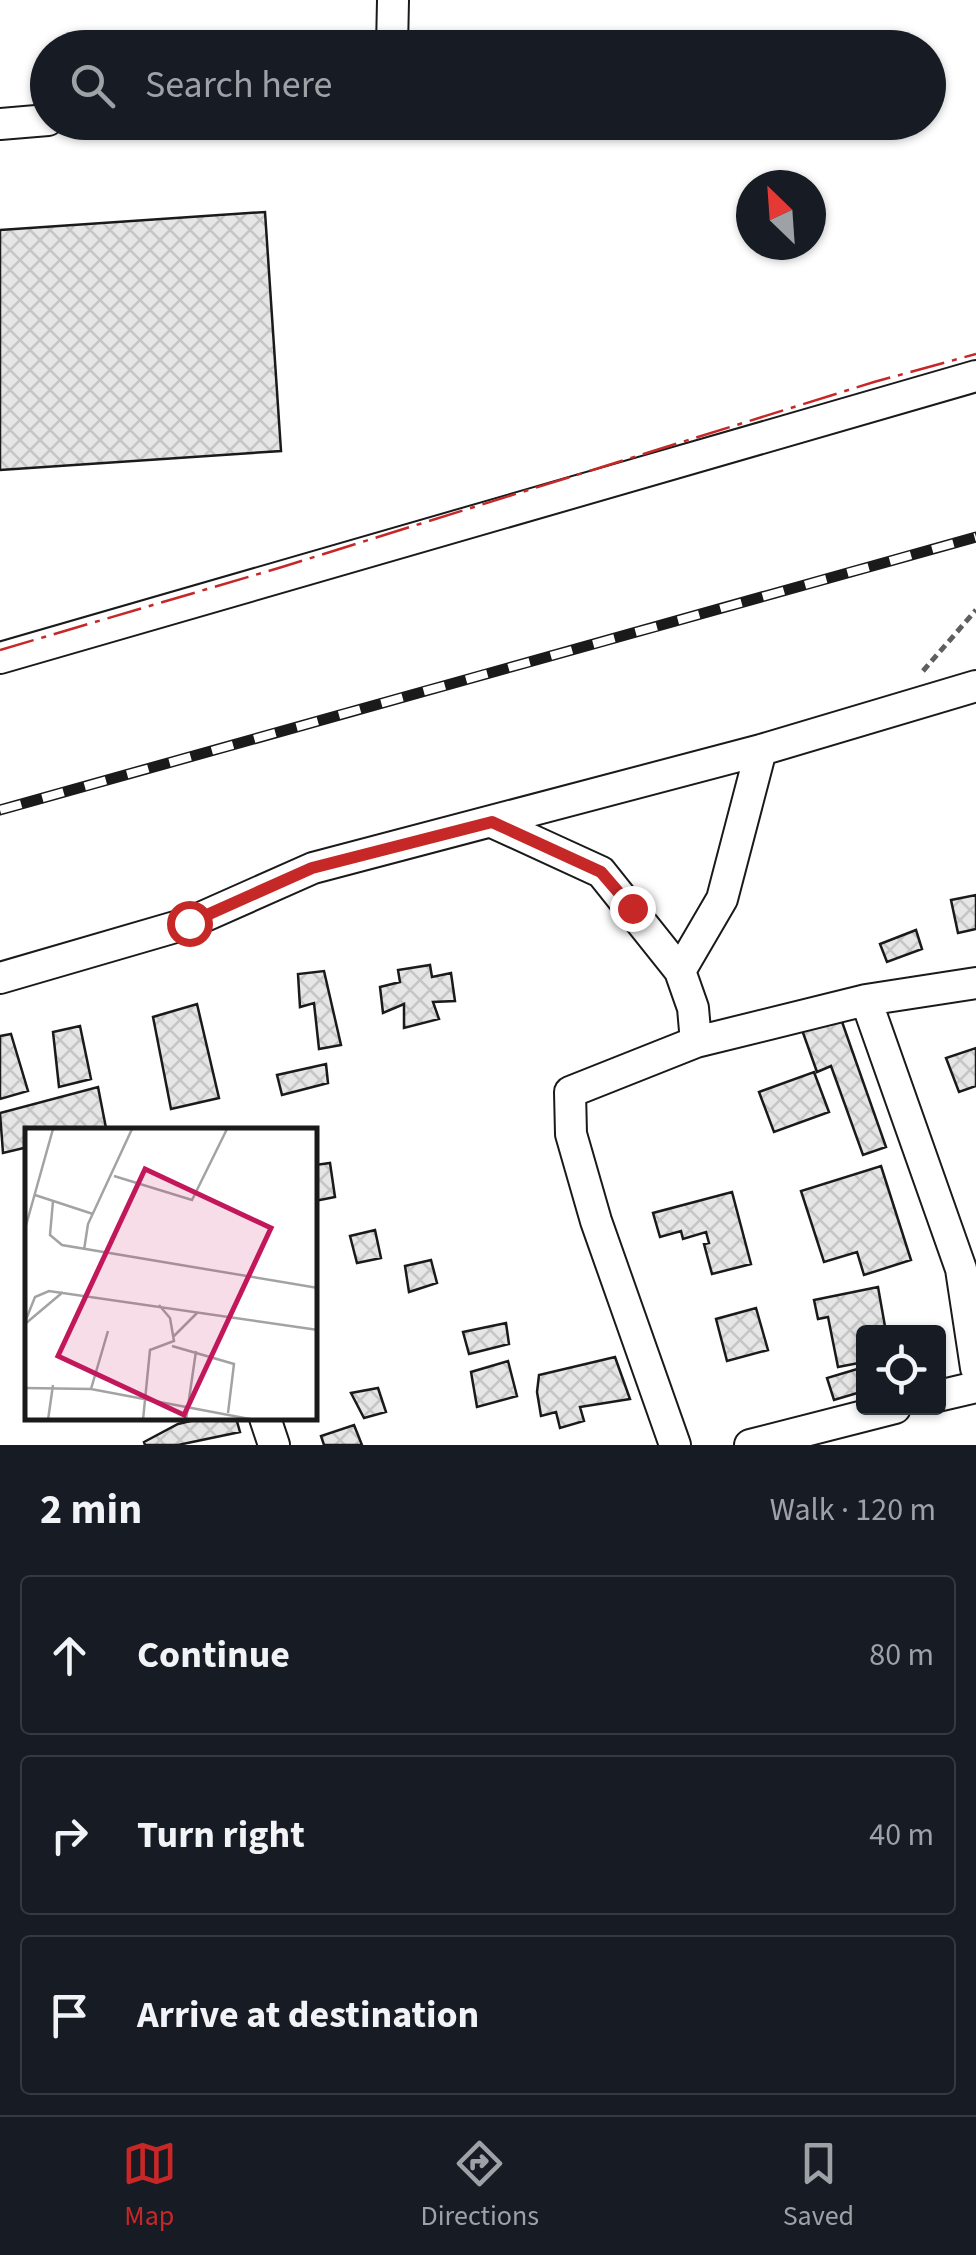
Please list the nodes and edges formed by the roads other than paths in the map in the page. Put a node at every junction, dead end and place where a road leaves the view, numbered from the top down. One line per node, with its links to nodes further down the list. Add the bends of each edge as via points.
1 (392, 0): 2 (street)
2 (392, 30)
3 (30, 122): 4 (street)
4 (0, 124)
5 (976, 376): 6 (street)
6 (0, 658)
7 (976, 686): 8 (street)
8 (761, 750): 9 (street); 10 (street, via 722,899)
9 (492, 822): 10 (street, via 601,872); 11 (street, via 312,868 189,923)
10 (680, 972): 14 (street)
11 (0, 978)
12 (976, 983): 13 (street)
13 (866, 1000): 14 (street); 15 (street, via 960,1268)
14 (696, 1042): 21 (street, via 570,1092 570,1134 596,1221)
15 (976, 1368)
16 (976, 1386): 17 (street)
17 (946, 1394)
18 (868, 1415): 22 (street)
19 (266, 1420): 20 (street)
20 (274, 1445)
21 (676, 1445)
22 (750, 1445)

